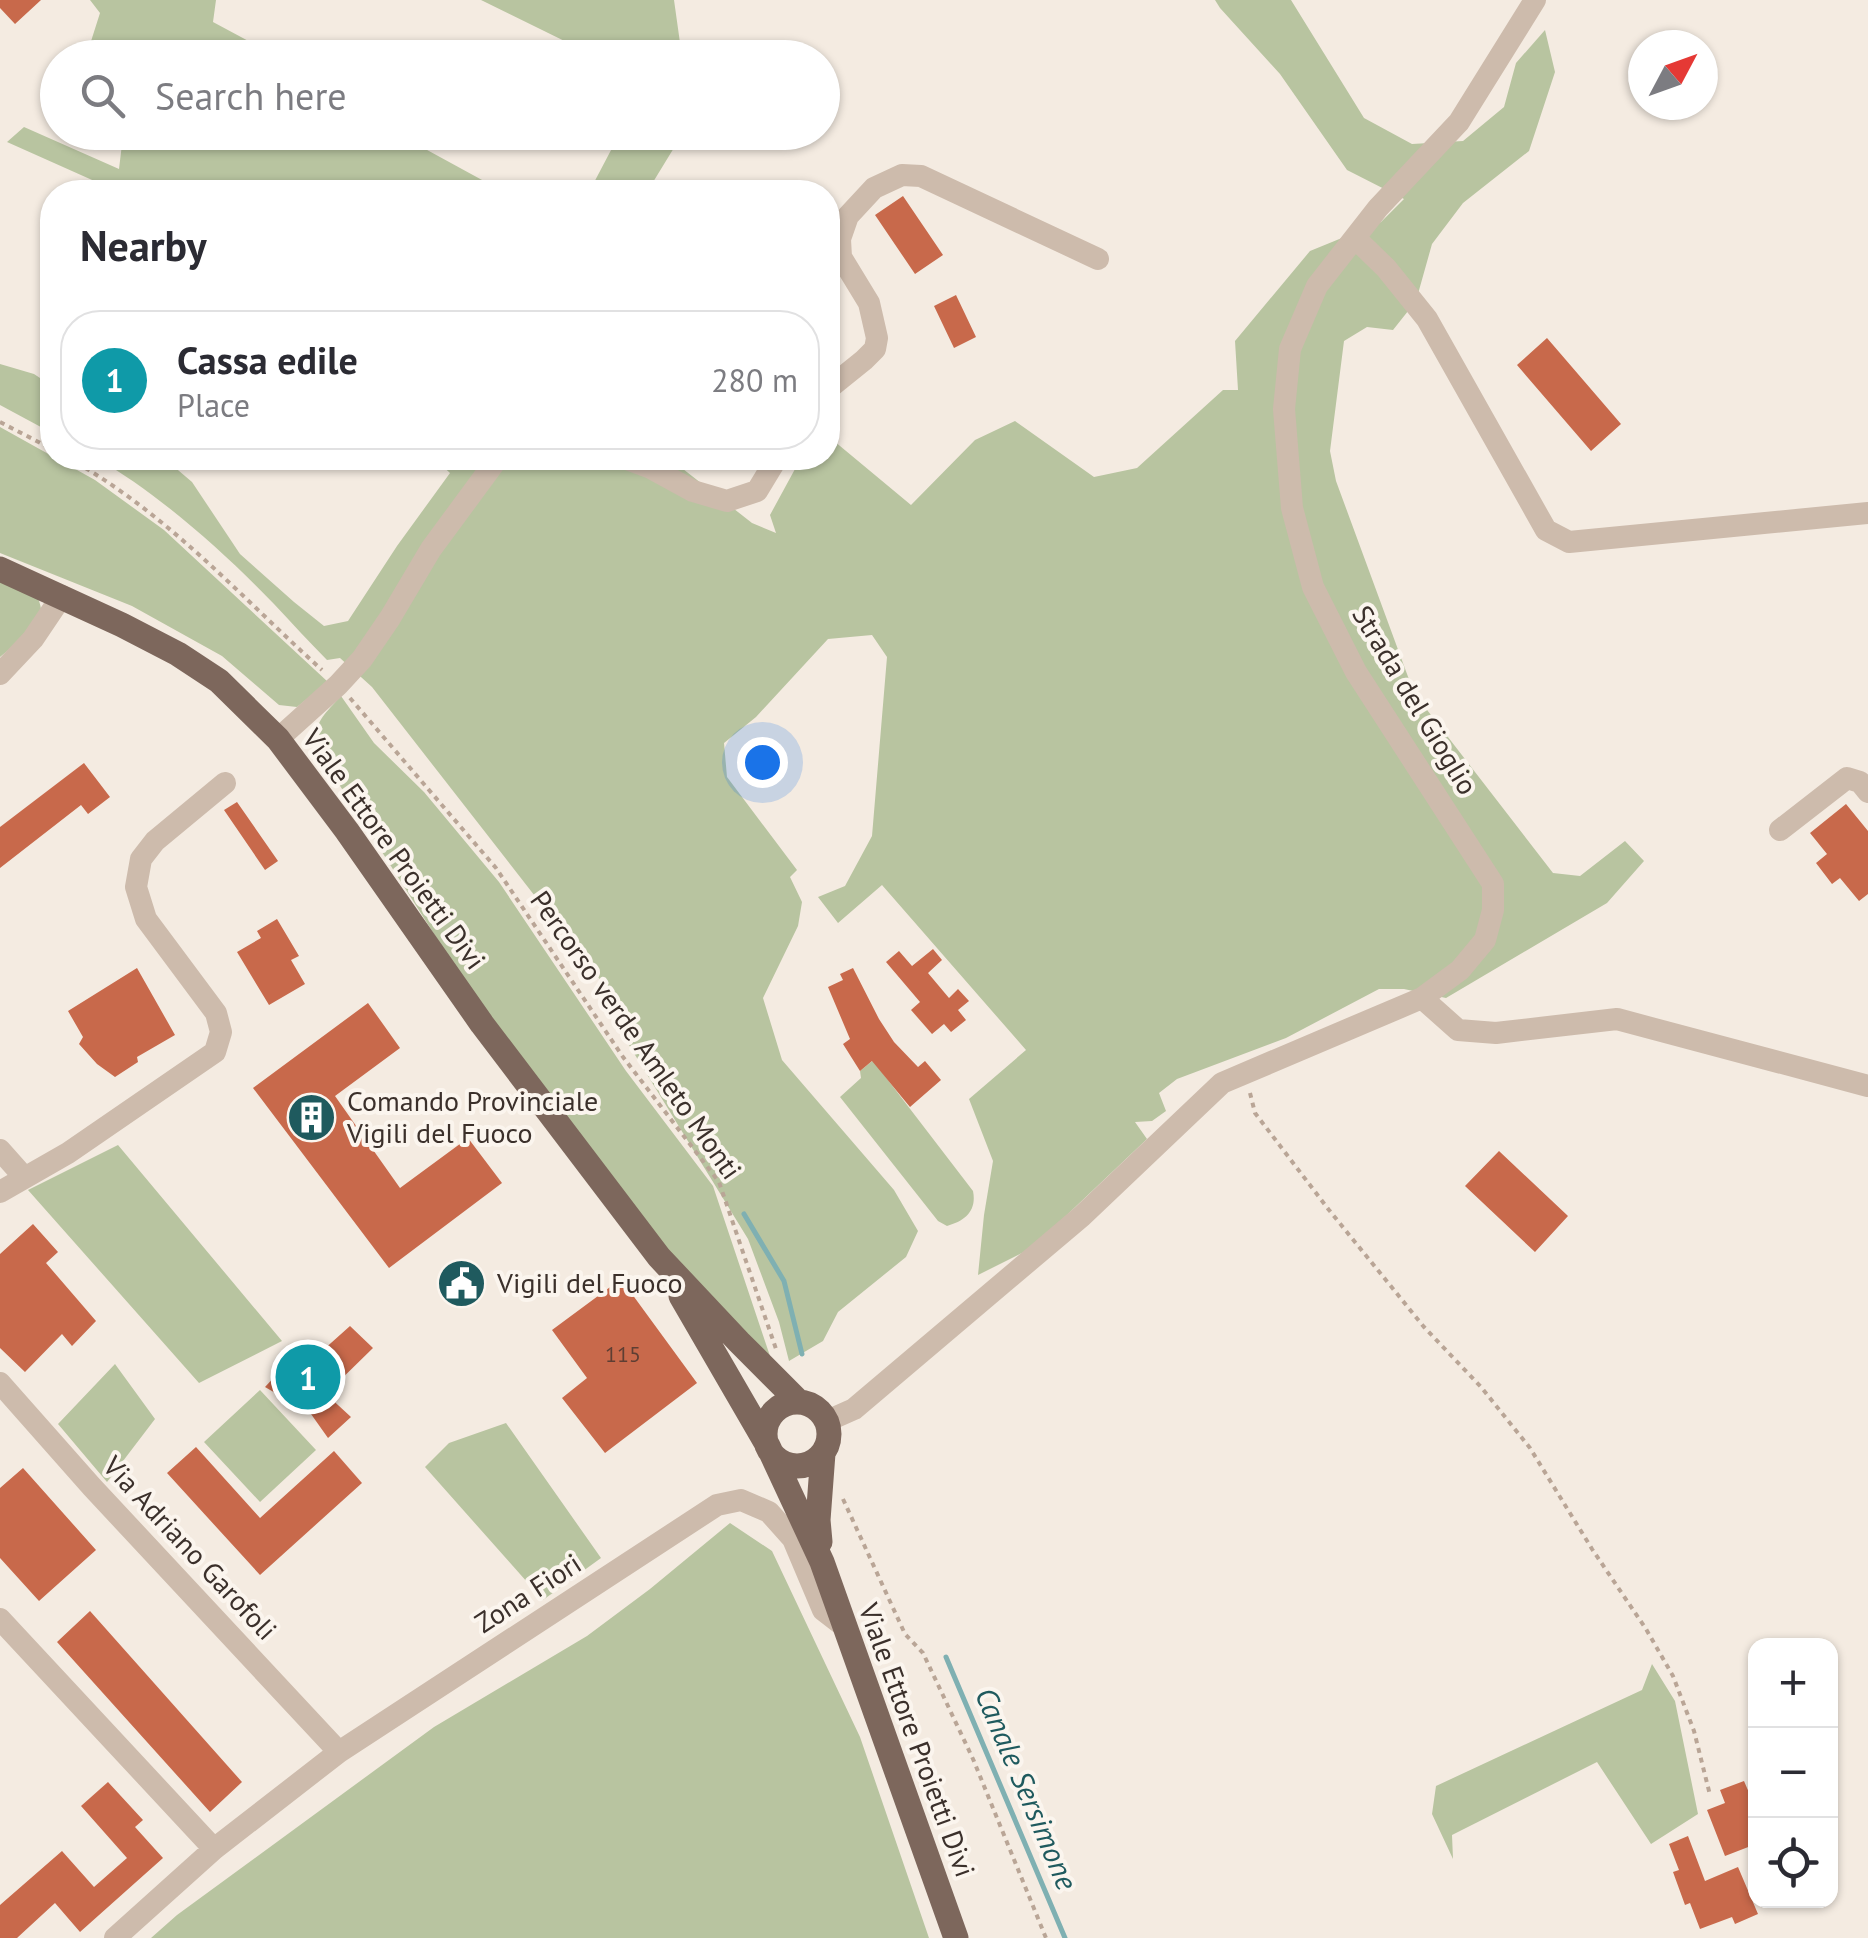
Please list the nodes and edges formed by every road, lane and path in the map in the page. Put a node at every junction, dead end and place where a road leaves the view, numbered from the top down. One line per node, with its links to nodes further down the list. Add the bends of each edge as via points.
1 (1535, 0): 2 (street, Strada del Gioglio, via 1459,122)
2 (1355, 238): 13 (street, via 1427,319 1546,530 1568,542); 22 (street, Strada del Gioglio, via 1317,286 1290,349 1284,409 1292,508 1313,586 1356,672 1493,884 1485,940 1460,970)
3 (840, 239): 6 (street, via 841,257 869,303 877,338 875,348)
4 (840, 239): 5 (street, via 848,216 874,188 902,174 921,176)
5 (1098, 259)
6 (840, 379)
7 (0, 422): 8 (path)
8 (40, 443)
9 (88, 470): 17 (path, Percorso verde Amleto Monti, via 167,524)
10 (489, 470): 17 (street)
11 (654, 470): 12 (street, via 727,501 757,491)
12 (770, 470)
13 (1868, 512)
14 (0, 568): 15 (main road, Viale Ettore Proietti Divi)
15 (62, 596): 16 (street); 18 (main road, Viale Ettore Proietti Divi, via 192,663)
16 (0, 674)
17 (338, 685): 18 (street); 29 (path, Percorso verde Amleto Monti, via 496,868 623,1057 719,1182)
18 (278, 739): 28 (main road, Viale Ettore Proietti Divi)
19 (226, 784): 26 (street, via 155,841 141,859 136,886 146,919 216,1013 221,1032 215,1052)
20 (1868, 792): 21 (street, via 1847,778)
21 (1780, 830)
22 (1422, 998): 23 (street, via 1458,1030 1496,1033 1618,1019); 32 (street, Strada del Gioglio, via 1222,1083 1052,1242 854,1410)
23 (1868, 1086)
24 (1256, 1113): 40 (path, via 1412,1312 1530,1448 1672,1676)
25 (0, 1150): 26 (street)
26 (24, 1177): 27 (street)
27 (0, 1192)
28 (659, 1257): 31 (main road, Viale Ettore Proietti Divi); 33 (main road, Viale Ettore Proietti Divi)
29 (776, 1348)
30 (0, 1384): 39 (street, Via Adriano Garofoli)
31 (799, 1402): 32 (main road, Viale Ettore Proietti Divi); 33 (main road, via 771,1416)
32 (826, 1421): 34 (main road, Viale Ettore Proietti Divi)
33 (768, 1446): 34 (main road, via 788,1465 807,1464); 36 (main road, Viale Ettore Proietti Divi)
34 (823, 1453): 36 (main road, Viale Ettore Proietti Divi)
35 (841, 1496): 44 (path, via 905,1634 924,1653 974,1759)
36 (822, 1562): 38 (main road, Viale Ettore Proietti Divi)
37 (0, 1619): 41 (street)
38 (845, 1627): 39 (street, Zona Fiori, via 823,1610 793,1539 769,1512 741,1500 716,1505); 43 (main road, Viale Ettore Proietti Divi)
39 (339, 1752): 41 (street, Zona Fiori)
40 (1710, 1795)
41 (214, 1848): 42 (street, Zona Fiori)
42 (115, 1938)
43 (956, 1938)
44 (1046, 1938)

